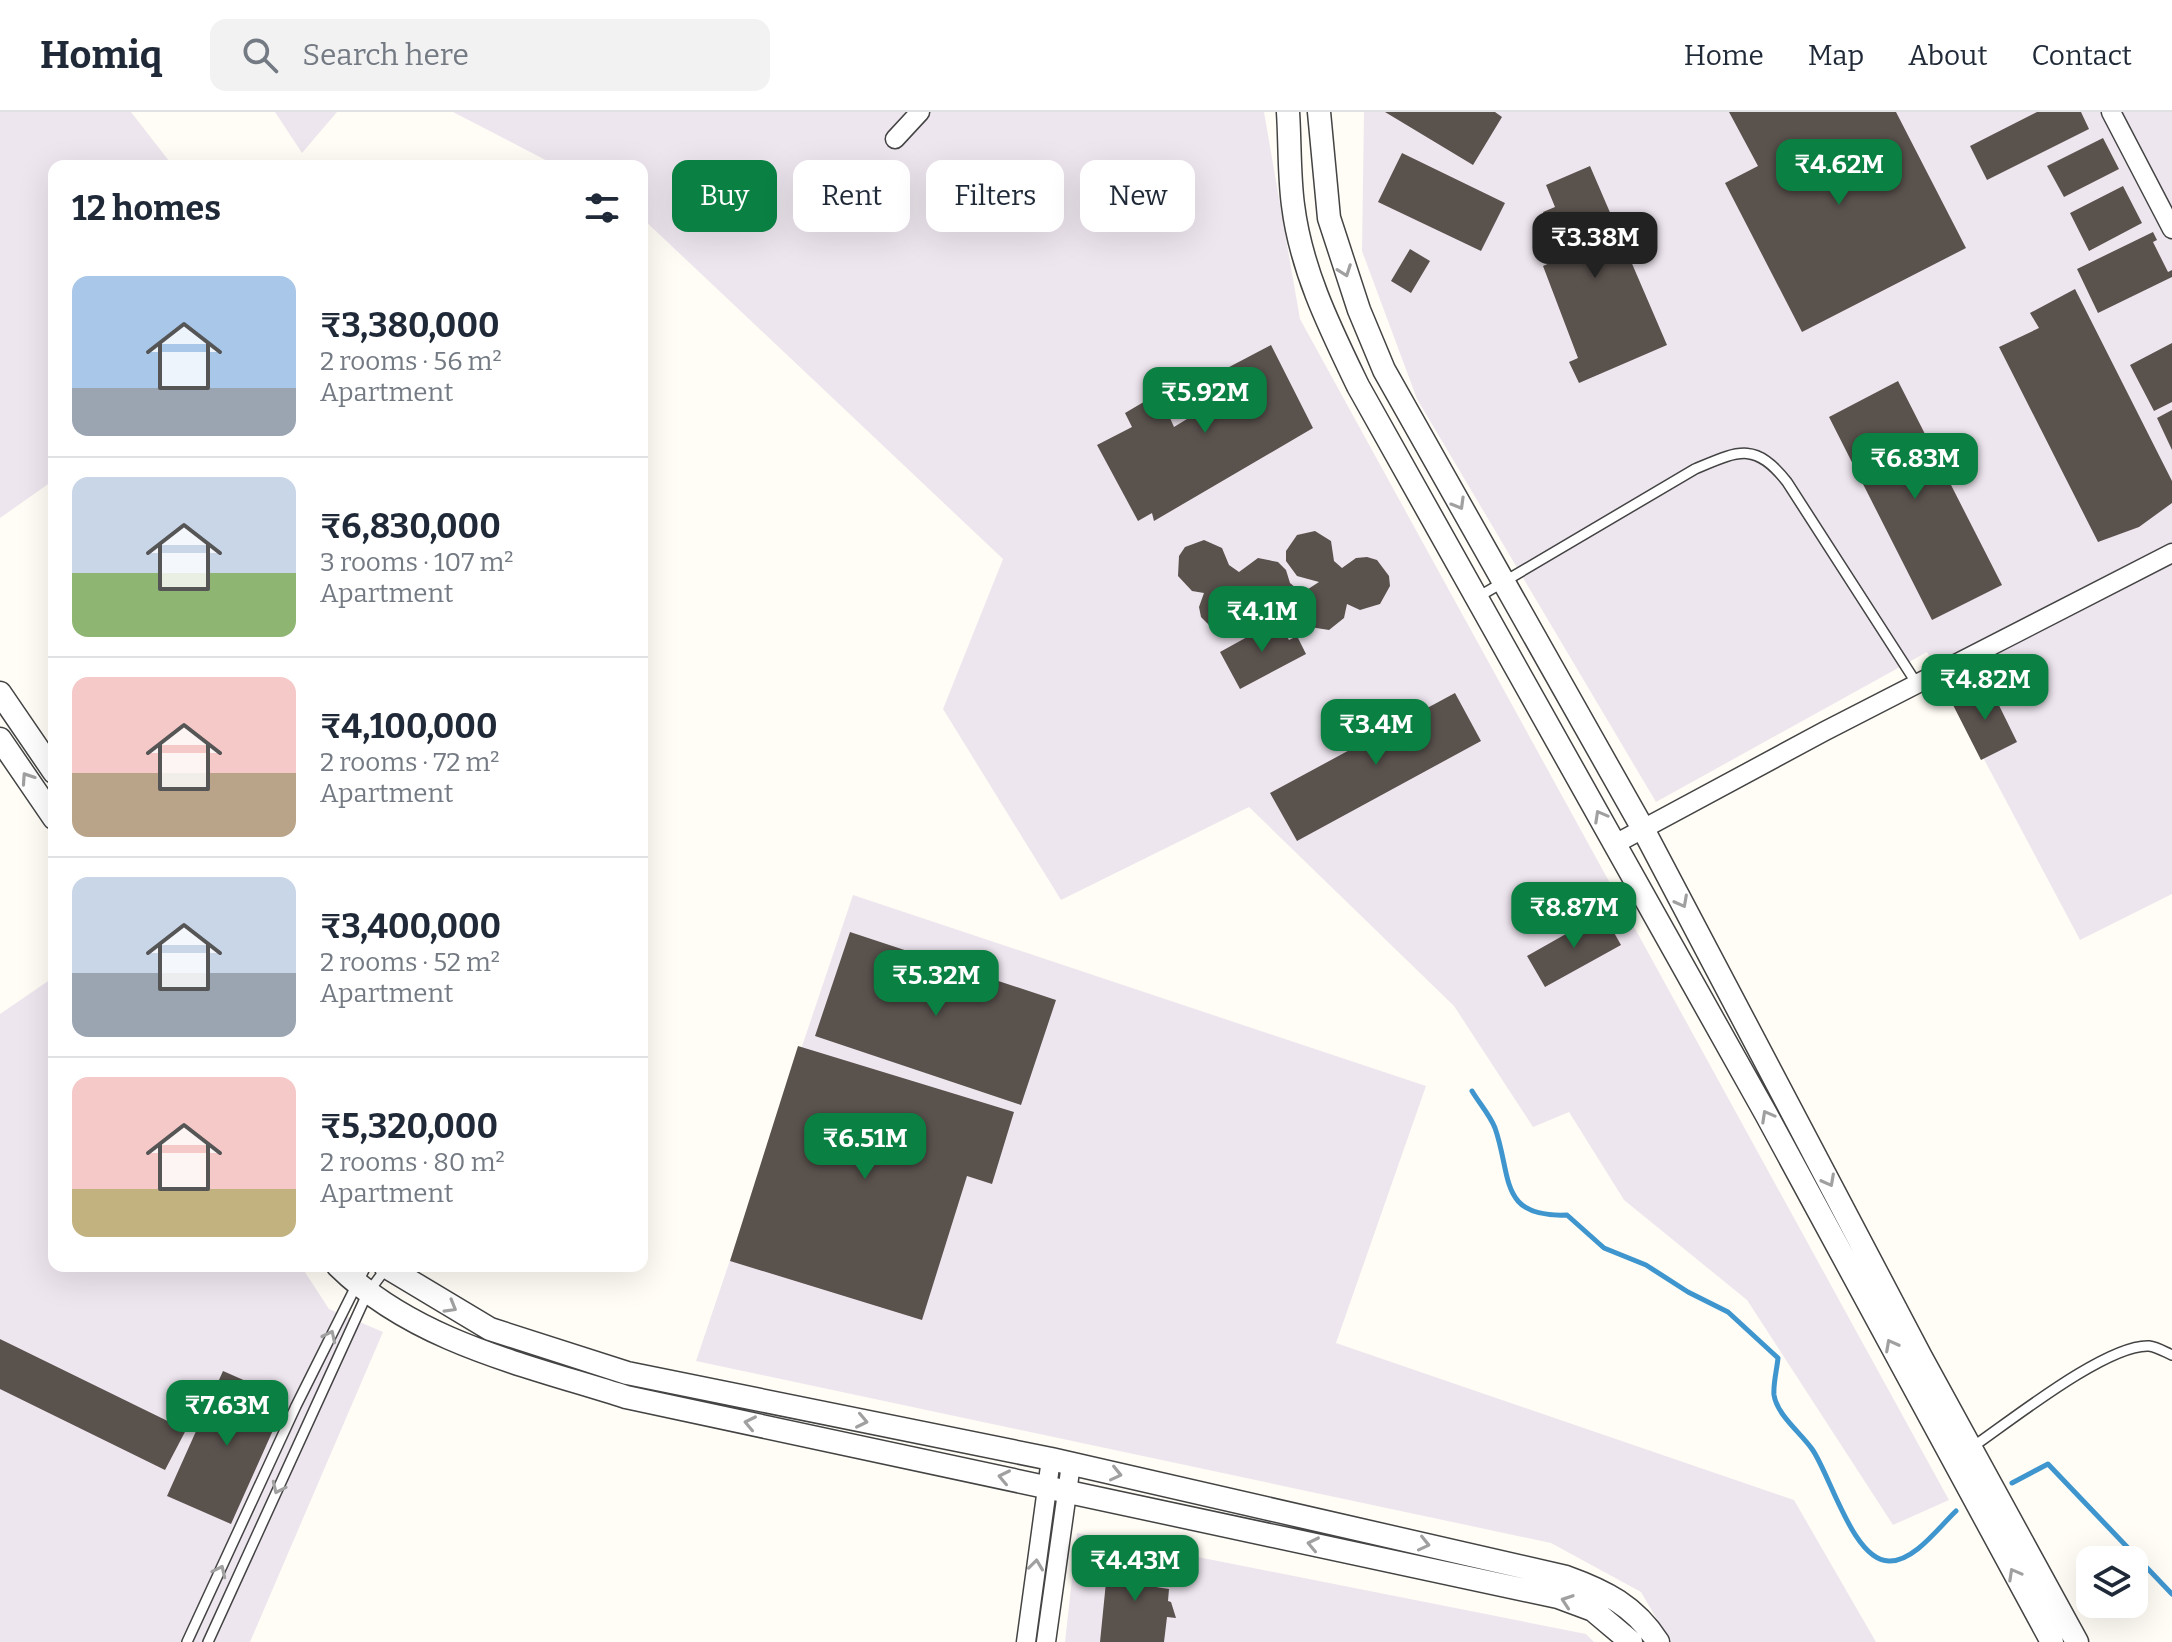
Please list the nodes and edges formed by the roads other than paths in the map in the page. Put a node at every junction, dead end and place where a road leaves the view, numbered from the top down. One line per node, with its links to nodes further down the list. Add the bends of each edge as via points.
1 (920, 112): 5 (street)
2 (1288, 112): 9 (street, via 1293,204 1303,257 1325,317 1358,386)
3 (1319, 112): 8 (street, one-way to 8, via 1329,218 1359,310 1391,382)
4 (2111, 112): 6 (street)
5 (895, 139)
6 (2172, 229)
7 (2172, 553): 10 (street)
8 (1504, 582): 9 (lane); 10 (lane, via 1695,469 1726,456 1752,453 1769,459 1787,482); 15 (street)
9 (1478, 597): 16 (street, one-way to 9)
10 (1917, 684): 15 (street)
11 (0, 693): 13 (street)
12 (0, 739): 14 (street, one-way to 12)
13 (48, 763)
14 (48, 809)
15 (1642, 827): 16 (street); 21 (street, one-way to 21)
16 (1615, 844): 30 (street, one-way to 16)
17 (372, 1275): 19 (street, one-way to 19, via 490,1329); 20 (street, via 403,1318 484,1352); 25 (lane, one-way to 17); 26 (lane, one-way to 26)
18 (2172, 1355): 21 (lane, via 2148,1346 2121,1352)
19 (661, 1380): 20 (street); 22 (street, one-way to 22)
20 (655, 1403): 23 (street, one-way to 20)
21 (1971, 1448): 31 (street)
22 (1061, 1462): 23 (street); 29 (street, one-way to 29, via 1566,1577 1605,1591 1631,1609)
23 (1056, 1488): 24 (street, one-way to 23); 27 (street); 28 (street, one-way to 23, via 1593,1610 1558,1597)
24 (1026, 1640): 27 (street)
25 (187, 1642)
26 (208, 1642)
27 (1046, 1642)
28 (1631, 1642)
29 (1658, 1642)
30 (2052, 1642)
31 (2077, 1642)

